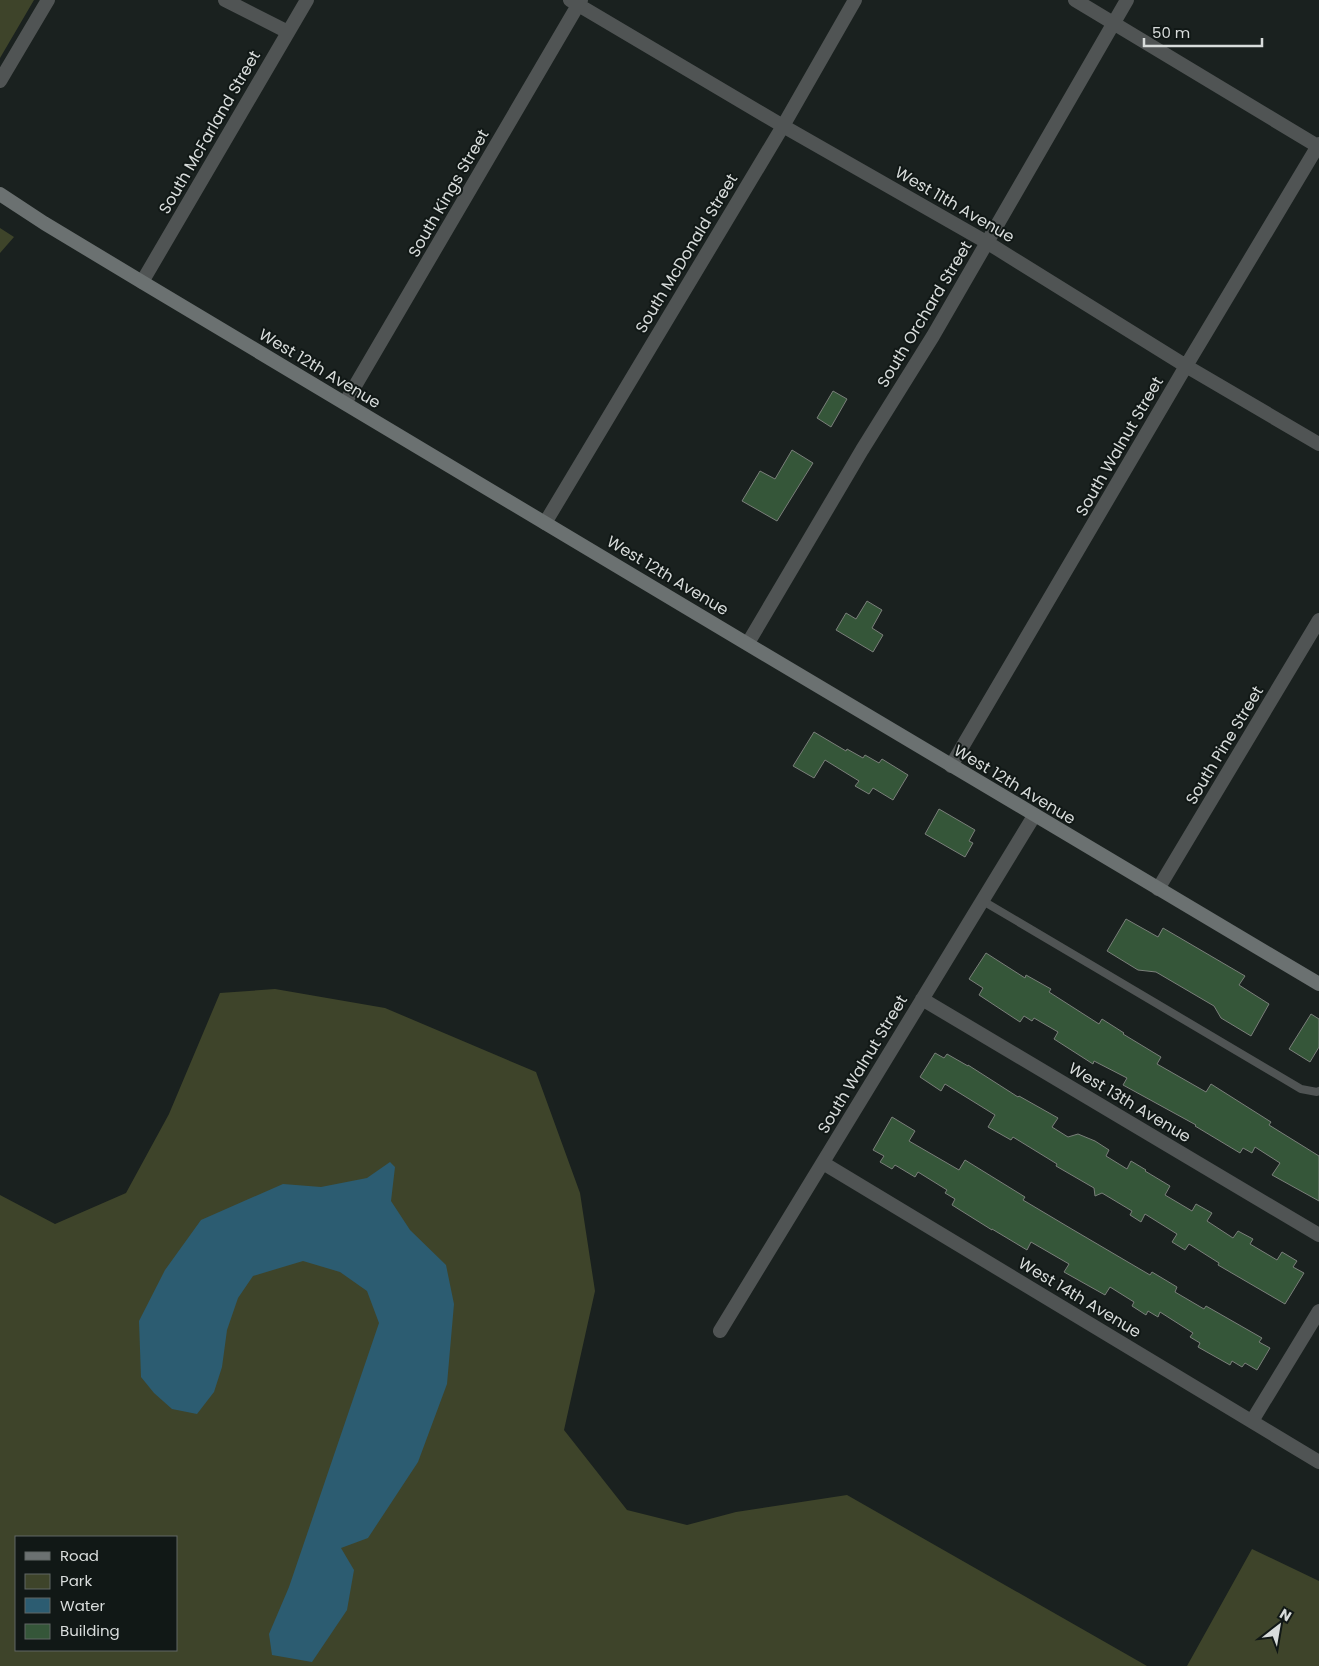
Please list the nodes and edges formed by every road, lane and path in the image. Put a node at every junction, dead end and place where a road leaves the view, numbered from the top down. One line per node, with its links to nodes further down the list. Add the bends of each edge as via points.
1 (48, 0): 10 (street)
2 (225, 0): 9 (street)
3 (307, 0): 9 (street, South McFarland Street)
4 (855, 0): 11 (street, South McDonald Street)
5 (1075, 0): 8 (street)
6 (1127, 0): 8 (street, South Orchard Street)
7 (576, 2): 11 (street, West 11th Avenue); 17 (street, South Kings Street)
8 (1113, 23): 12 (street); 14 (street, South Orchard Street)
9 (288, 32): 15 (street, South McFarland Street)
10 (0, 81)
11 (783, 126): 14 (street, West 11th Avenue); 19 (street, South McDonald Street)
12 (1318, 146): 16 (street, South Walnut Street)
13 (0, 194): 15 (main road, West 12th Avenue)
14 (988, 243): 16 (street, West 11th Avenue); 21 (street, South Orchard Street)
15 (142, 282): 17 (main road, West 12th Avenue)
16 (1186, 366): 18 (street, West 11th Avenue); 22 (street, South Walnut Street)
17 (345, 403): 19 (main road, West 12th Avenue)
18 (1319, 444)
19 (545, 523): 21 (main road, West 12th Avenue)
20 (1319, 620): 24 (street, South Pine Street)
21 (748, 643): 22 (main road, West 12th Avenue)
22 (951, 766): 23 (main road, West 12th Avenue)
23 (1034, 816): 24 (main road, West 12th Avenue); 25 (street, South Walnut Street)
24 (1158, 889): 26 (main road, West 12th Avenue)
25 (983, 901): 27 (street, South Walnut Street); 28 (lane, via 1301,1090)
26 (1319, 984)
27 (922, 998): 29 (street, South Walnut Street); 30 (street, West 13th Avenue)
28 (1319, 1091)
29 (823, 1163): 32 (street, South Walnut Street); 33 (street, West 14th Avenue)
30 (1319, 1235)
31 (1319, 1311): 33 (street)
32 (720, 1331)
33 (1252, 1421): 34 (street, West 14th Avenue)
34 (1319, 1462)

